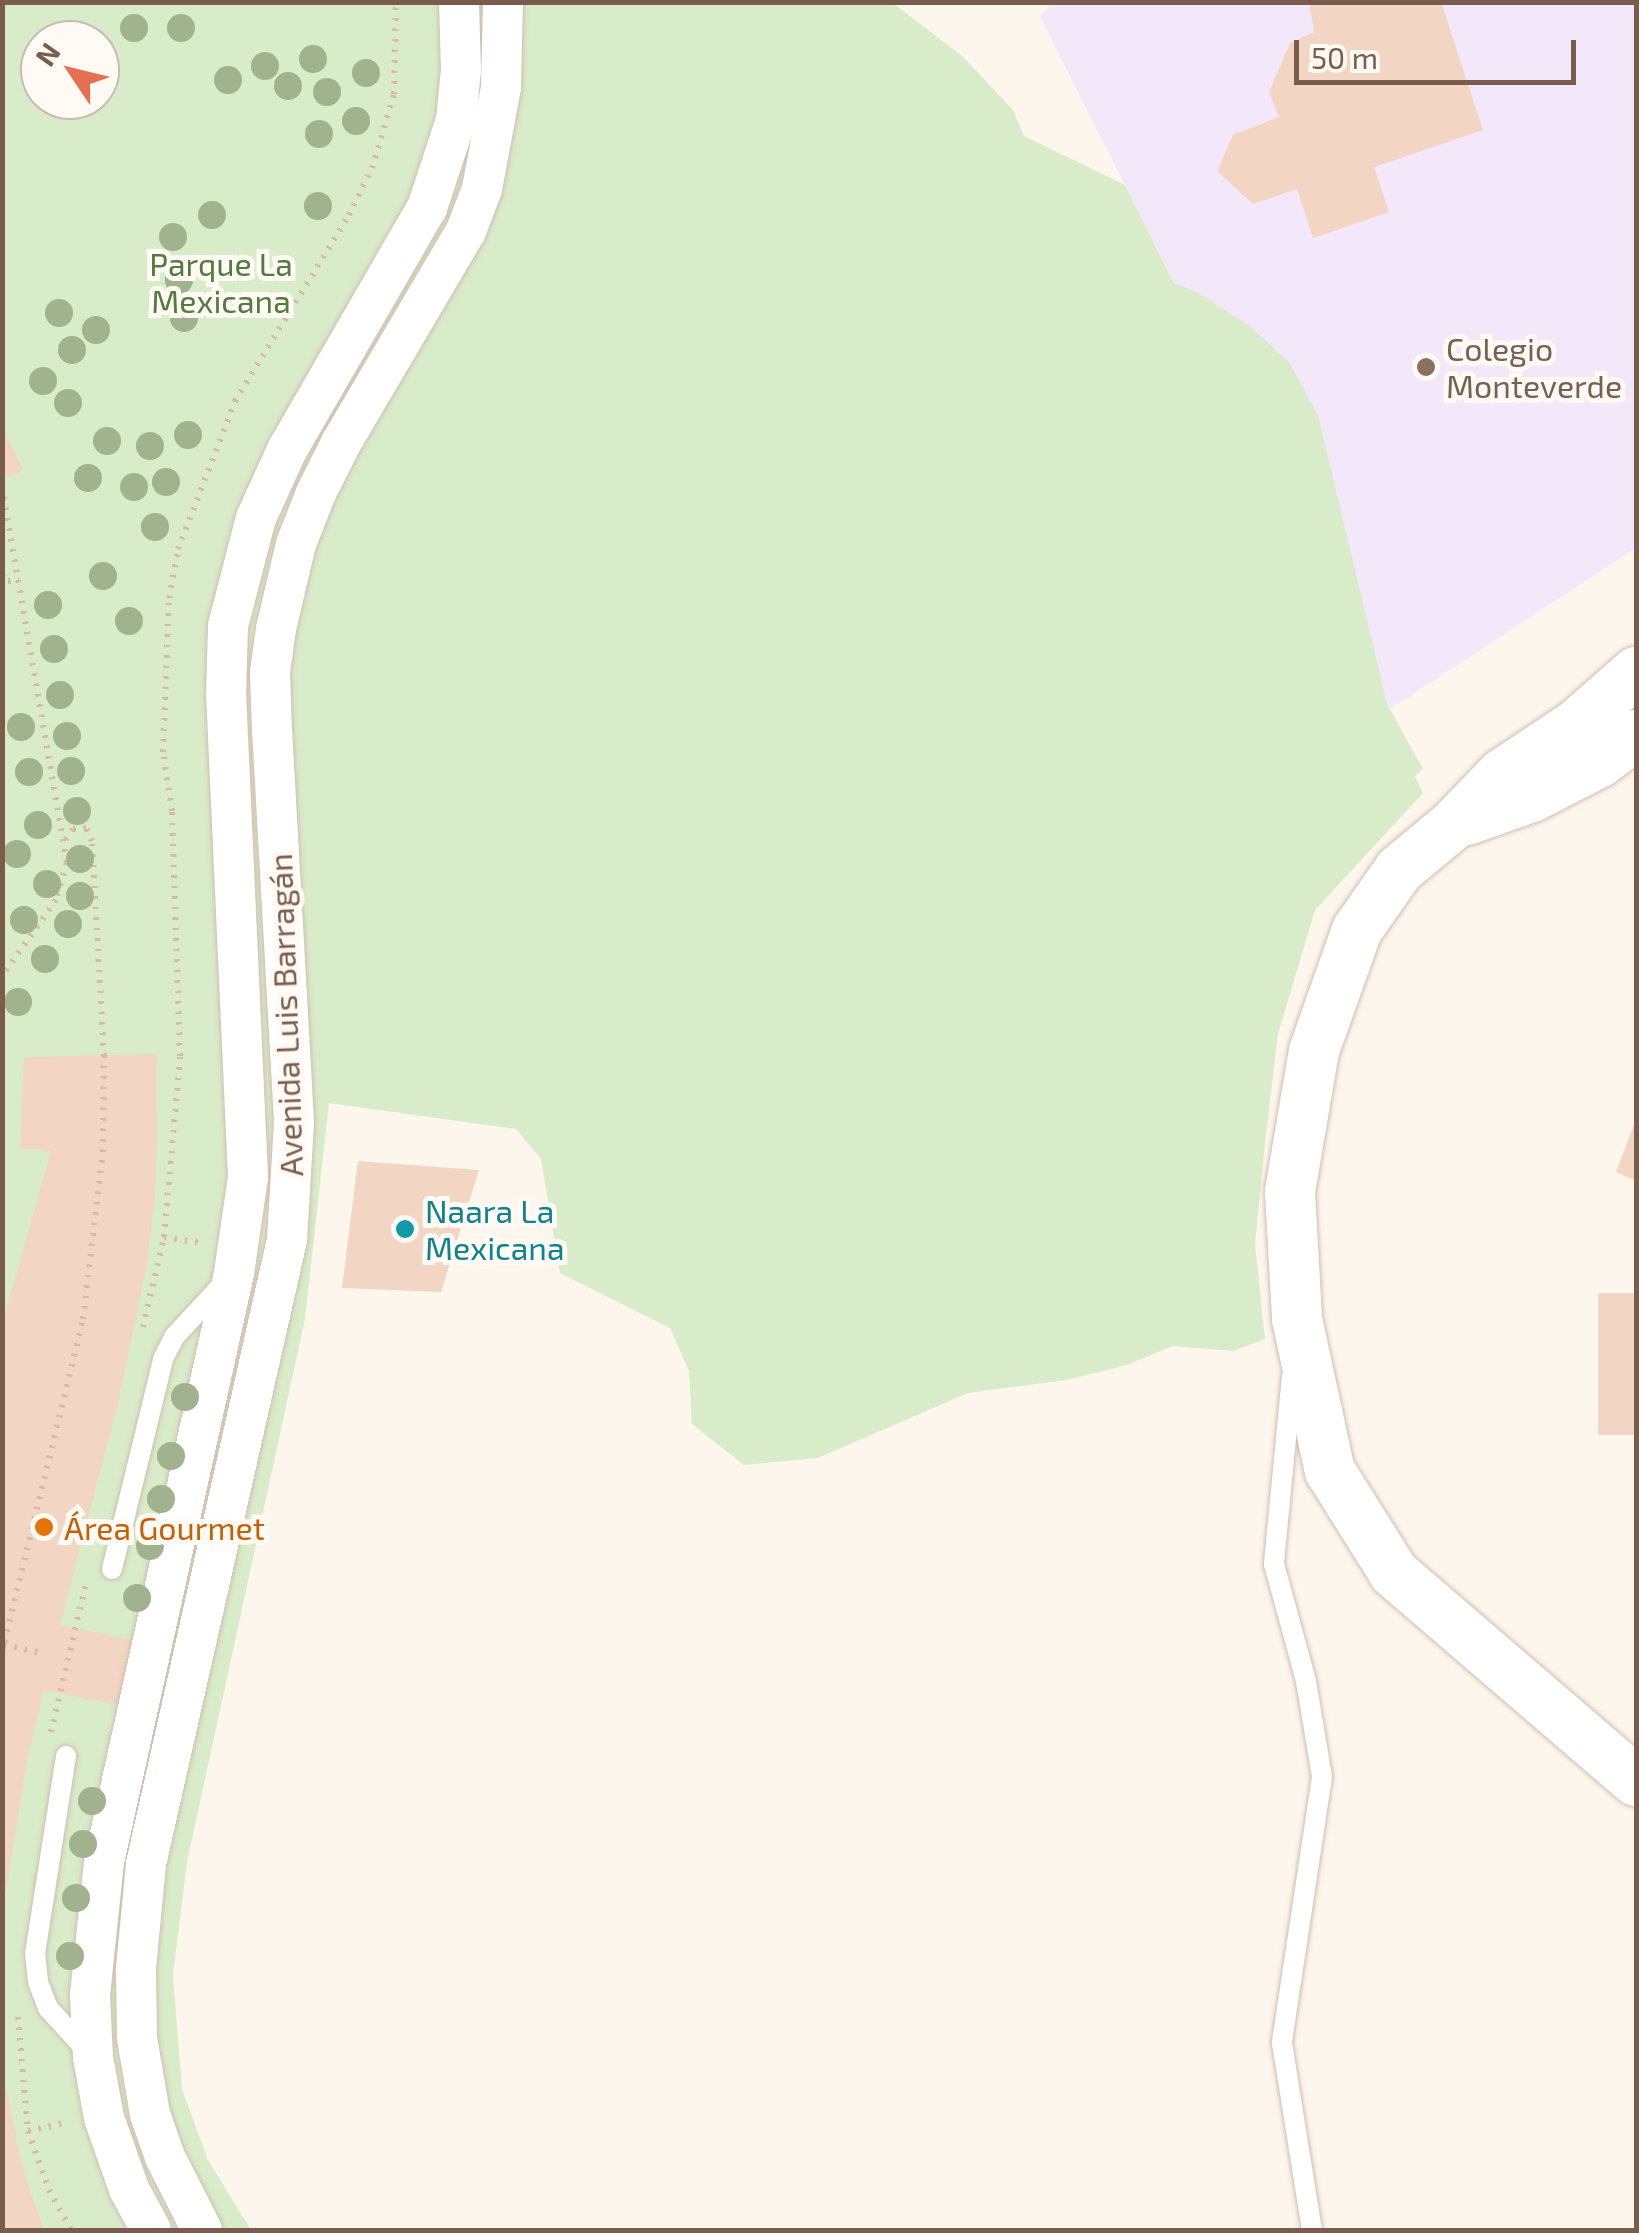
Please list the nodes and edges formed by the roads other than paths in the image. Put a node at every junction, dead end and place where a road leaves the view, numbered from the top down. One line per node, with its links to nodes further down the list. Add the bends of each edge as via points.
1 (459, 2): 3 (street, Avenida Luis Barragán, via 456,120 427,208 286,450)
2 (503, 2): 4 (street, Avenida Luis Barragán, via 501,87 477,203 332,460)
3 (236, 584): 4 (street); 8 (street, Avenida Luis Barragán, via 225,656 248,1177)
4 (282, 594): 13 (street, Avenida Luis Barragán, via 270,672 294,1122 287,1240 146,1864 136,1968)
5 (1636, 672): 7 (street, via 1577,724 1502,774)
6 (1636, 736): 7 (street, via 1532,796)
7 (1453, 825): 9 (street, via 1399,870 1356,930 1314,1051 1290,1192)
8 (234, 1273): 10 (lane, via 195,1311 163,1359); 14 (street, Avenida Luis Barragán, via 104,1862)
9 (1297, 1320): 12 (street, via 1330,1471 1394,1573); 17 (lane, via 1274,1564 1306,1680 1322,1778 1282,2043)
10 (112, 1570)
11 (57, 1752): 14 (lane, via 36,1968)
12 (1636, 1781)
13 (144, 2084): 14 (street); 16 (street, Avenida Luis Barragán, via 165,2157)
14 (88, 2089): 15 (street, Avenida Luis Barragán)
15 (150, 2230)
16 (202, 2230)
17 (1312, 2230)

